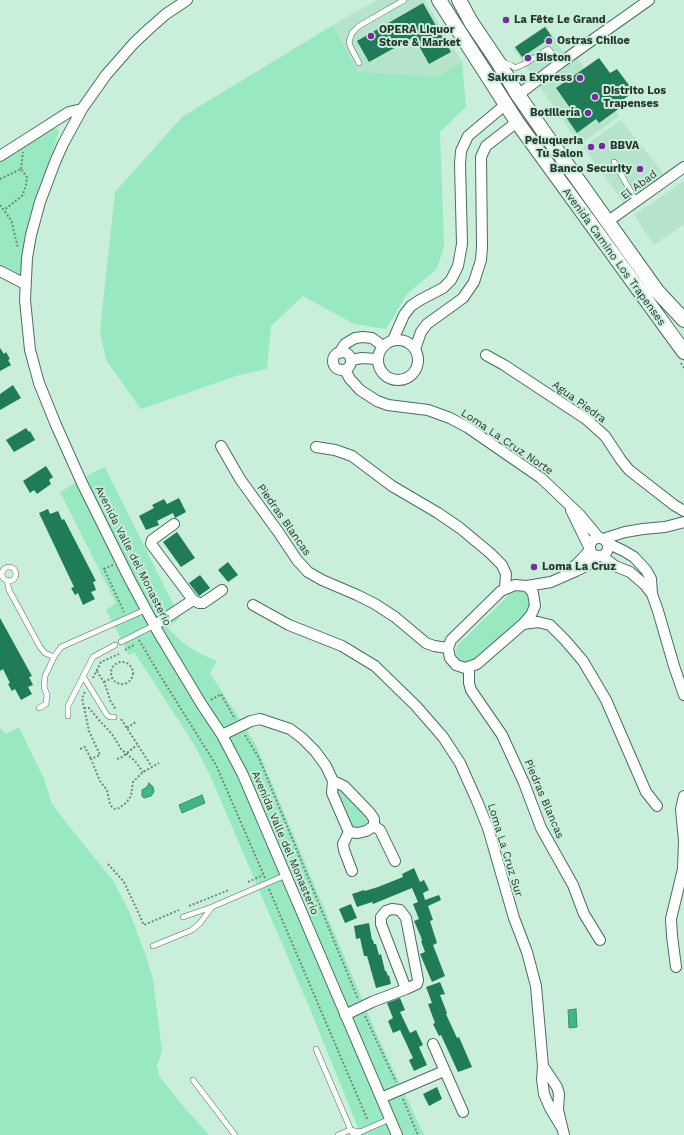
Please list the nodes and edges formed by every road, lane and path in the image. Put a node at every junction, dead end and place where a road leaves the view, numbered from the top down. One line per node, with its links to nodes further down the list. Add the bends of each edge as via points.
1 (187, 0): 11 (street, Avenida Valle del Monasterio, via 166,14 134,43 106,75)
2 (404, 0): 7 (lane, via 359,26 352,33 349,42)
3 (439, 0): 10 (main road, Avenida Camino Los Trapenses)
4 (459, 0): 6 (main road, Avenida Camino Los Trapenses)
5 (649, 0): 8 (street)
6 (498, 62): 8 (lane, via 515,68 548,48); 9 (main road, Avenida Camino Los Trapenses)
7 (359, 63)
8 (560, 63): 9 (street)
9 (518, 95): 22 (main road, Avenida Camino Los Trapenses)
10 (505, 105): 12 (main road, Avenida Camino Los Trapenses); 27 (street, via 468,136 461,151 462,244 458,266 452,280 411,306)
11 (82, 109): 13 (street, via 69,112); 23 (street, Avenida Valle del Monasterio, via 63,144 48,180 34,224)
12 (517, 122): 29 (street, via 486,146 481,157 482,247 474,282 463,298 427,324); 31 (main road, Avenida Camino Los Trapenses)
13 (23, 141): 14 (street); 17 (path)
14 (0, 156)
15 (614, 162): 19 (lane)
16 (684, 167): 19 (street, El Abad)
17 (21, 169): 18 (path); 21 (path, via 27,177 22,196)
18 (0, 179)
19 (636, 201): 22 (street, El Abad)
20 (0, 205): 21 (path)
21 (4, 210): 23 (path, via 10,220 18,248)
22 (607, 222): 26 (main road, Avenida Camino Los Trapenses, via 657,291)
23 (27, 258): 25 (street, Avenida Valle del Monasterio)
24 (0, 271): 25 (street)
25 (25, 284): 44 (street, Avenida Valle del Monasterio, via 27,334 39,383 82,483)
26 (684, 320)
27 (393, 340): 28 (street); 29 (street, via 404,341)
28 (383, 346): 30 (street, via 364,336 354,338); 33 (street)
29 (415, 349): 33 (street, via 417,368 405,379 386,377 379,368)
30 (339, 352): 34 (street, via 346,352); 35 (street, via 334,358 334,364 338,369)
31 (684, 352)
32 (486, 355): 39 (street, Agua Piedra, via 586,419 605,436 629,470)
33 (377, 359): 34 (street)
34 (351, 360): 35 (street, via 351,365)
35 (345, 370): 38 (street, Loma La Cruz Norte, via 360,390 377,401 439,413 463,425 531,470)
36 (221, 446): 63 (street, Piedras Blancas, via 240,479 301,566 316,577 385,610 426,643)
37 (316, 447): 45 (street, via 352,456 392,486 460,528)
38 (569, 505): 42 (street, Loma La Cruz Norte); 43 (street, Loma La Cruz Norte)
39 (684, 511)
40 (684, 522): 42 (street, via 625,532)
41 (174, 524): 52 (street, via 152,540 151,544)
42 (603, 540): 43 (street, via 591,542); 43 (street, via 607,552); 51 (street, Loma La Cruz Norte, via 641,563 651,579)
43 (595, 552): 47 (street); 51 (street, Loma La Cruz Norte, via 615,566 630,572)
44 (121, 561): 55 (street, Avenida Valle del Monasterio); 56 (path, via 104,569)
45 (502, 565): 48 (street); 49 (street, via 506,574)
46 (7, 580): 65 (lane, via 9,590 40,647)
47 (551, 582): 48 (street); 53 (street)
48 (525, 586): 49 (street); 53 (street, via 533,593)
49 (505, 588): 63 (street, via 454,636)
50 (222, 590): 52 (street, via 203,603)
51 (652, 594): 72 (street, Loma La Cruz Norte)
52 (193, 600): 58 (street)
53 (535, 602): 57 (street, via 531,615); 59 (street, via 544,620)
54 (253, 605): 116 (street, Loma La Cruz Sur, via 289,625 342,646 375,666 416,706 443,737 460,763 488,828 514,918 527,952 536,986)
55 (145, 610): 56 (lane); 58 (street, Avenida Valle del Monasterio)
56 (127, 618): 65 (lane, via 61,647)
57 (523, 624): 59 (street, via 538,622); 66 (street)
58 (154, 625): 60 (lane); 73 (street, Avenida Valle del Monasterio)
59 (550, 625): 95 (street, via 570,645 591,673 612,713 646,792)
60 (136, 635): 61 (lane); 102 (path, via 216,765)
61 (121, 642)
62 (115, 645): 68 (lane, via 93,657)
63 (448, 648): 66 (street, via 450,658 456,665)
64 (119, 654): 67 (path, via 101,662)
65 (54, 657): 74 (lane, via 44,682 46,704)
66 (469, 668): 108 (street, Piedras Blancas, via 471,690 502,735 541,828 570,879 584,914)
67 (97, 672): 70 (path); 71 (path)
68 (83, 676): 71 (lane); 77 (lane, via 68,706)
69 (112, 678): 69 (path, via 117,683 124,684 132,677 132,669 128,663 117,663 112,668); 70 (path)
70 (104, 682): 76 (path)
71 (89, 685): 75 (path, via 82,698); 76 (lane, via 107,715)
72 (684, 695)
73 (202, 705): 80 (path, via 221,694); 82 (street, Avenida Valle del Monasterio)
74 (39, 708)
75 (84, 708): 85 (path, via 89,708); 86 (path, via 89,731 100,755)
76 (116, 715)
77 (68, 716)
78 (120, 718): 81 (path)
79 (136, 722): 81 (path)
80 (240, 727): 82 (street); 93 (street, via 260,719 290,729 315,751); 112 (path, via 258,758)
81 (127, 728): 83 (path)
82 (222, 736): 101 (street, Avenida Valle del Monasterio, via 243,775)
83 (137, 745): 85 (path); 89 (path)
84 (80, 749): 86 (path, via 85,747)
85 (126, 754): 87 (path); 91 (path)
86 (91, 759): 90 (path)
87 (117, 759)
88 (159, 763): 89 (path)
89 (152, 767): 91 (path)
90 (96, 772): 91 (path, via 107,790 110,804 115,809 129,800 133,782); 92 (path)
91 (143, 772)
92 (92, 774)
93 (333, 780): 96 (street, via 344,786 370,813 374,819); 97 (street, via 332,793)
94 (684, 796): 110 (street, via 681,813 683,869 671,919)
95 (657, 806)
96 (374, 826): 97 (street, via 358,833); 98 (street, via 380,830)
97 (349, 832): 100 (street, via 343,844)
98 (395, 861)
99 (108, 864): 107 (path, via 124,882)
100 (352, 871)
101 (286, 874): 103 (lane); 113 (street, Avenida Valle del Monasterio)
102 (263, 875): 103 (path); 104 (path)
103 (267, 883): 105 (lane); 123 (path)
104 (245, 884)
105 (212, 907): 106 (lane); 109 (lane, via 192,930)
106 (183, 917)
107 (144, 926)
108 (600, 940)
109 (153, 946)
110 (676, 966)
111 (406, 989): 111 (street, via 381,924 381,917 392,909 400,910 406,918 418,980 417,984); 112 (street)
112 (361, 1007): 113 (street); 119 (path)
113 (346, 1015): 120 (street, Avenida Valle del Monasterio)
114 (433, 1044): 117 (street)
115 (316, 1049): 125 (lane)
116 (543, 1066): 124 (street, Loma La Cruz Sur, via 544,1094); 124 (street, Loma La Cruz Sur, via 557,1087 558,1110)
117 (444, 1070): 119 (street); 121 (street)
118 (193, 1080): 127 (lane)
119 (399, 1090): 120 (street); 130 (path)
120 (381, 1098): 122 (street, Avenida Valle del Monasterio)
121 (463, 1112)
122 (390, 1119): 123 (lane); 129 (street, Avenida Valle del Monasterio)
123 (371, 1127): 126 (lane)
124 (563, 1131)
125 (352, 1132): 126 (lane); 128 (lane)
126 (359, 1133)
127 (235, 1135)
128 (338, 1135)
129 (396, 1135)
130 (418, 1135)

